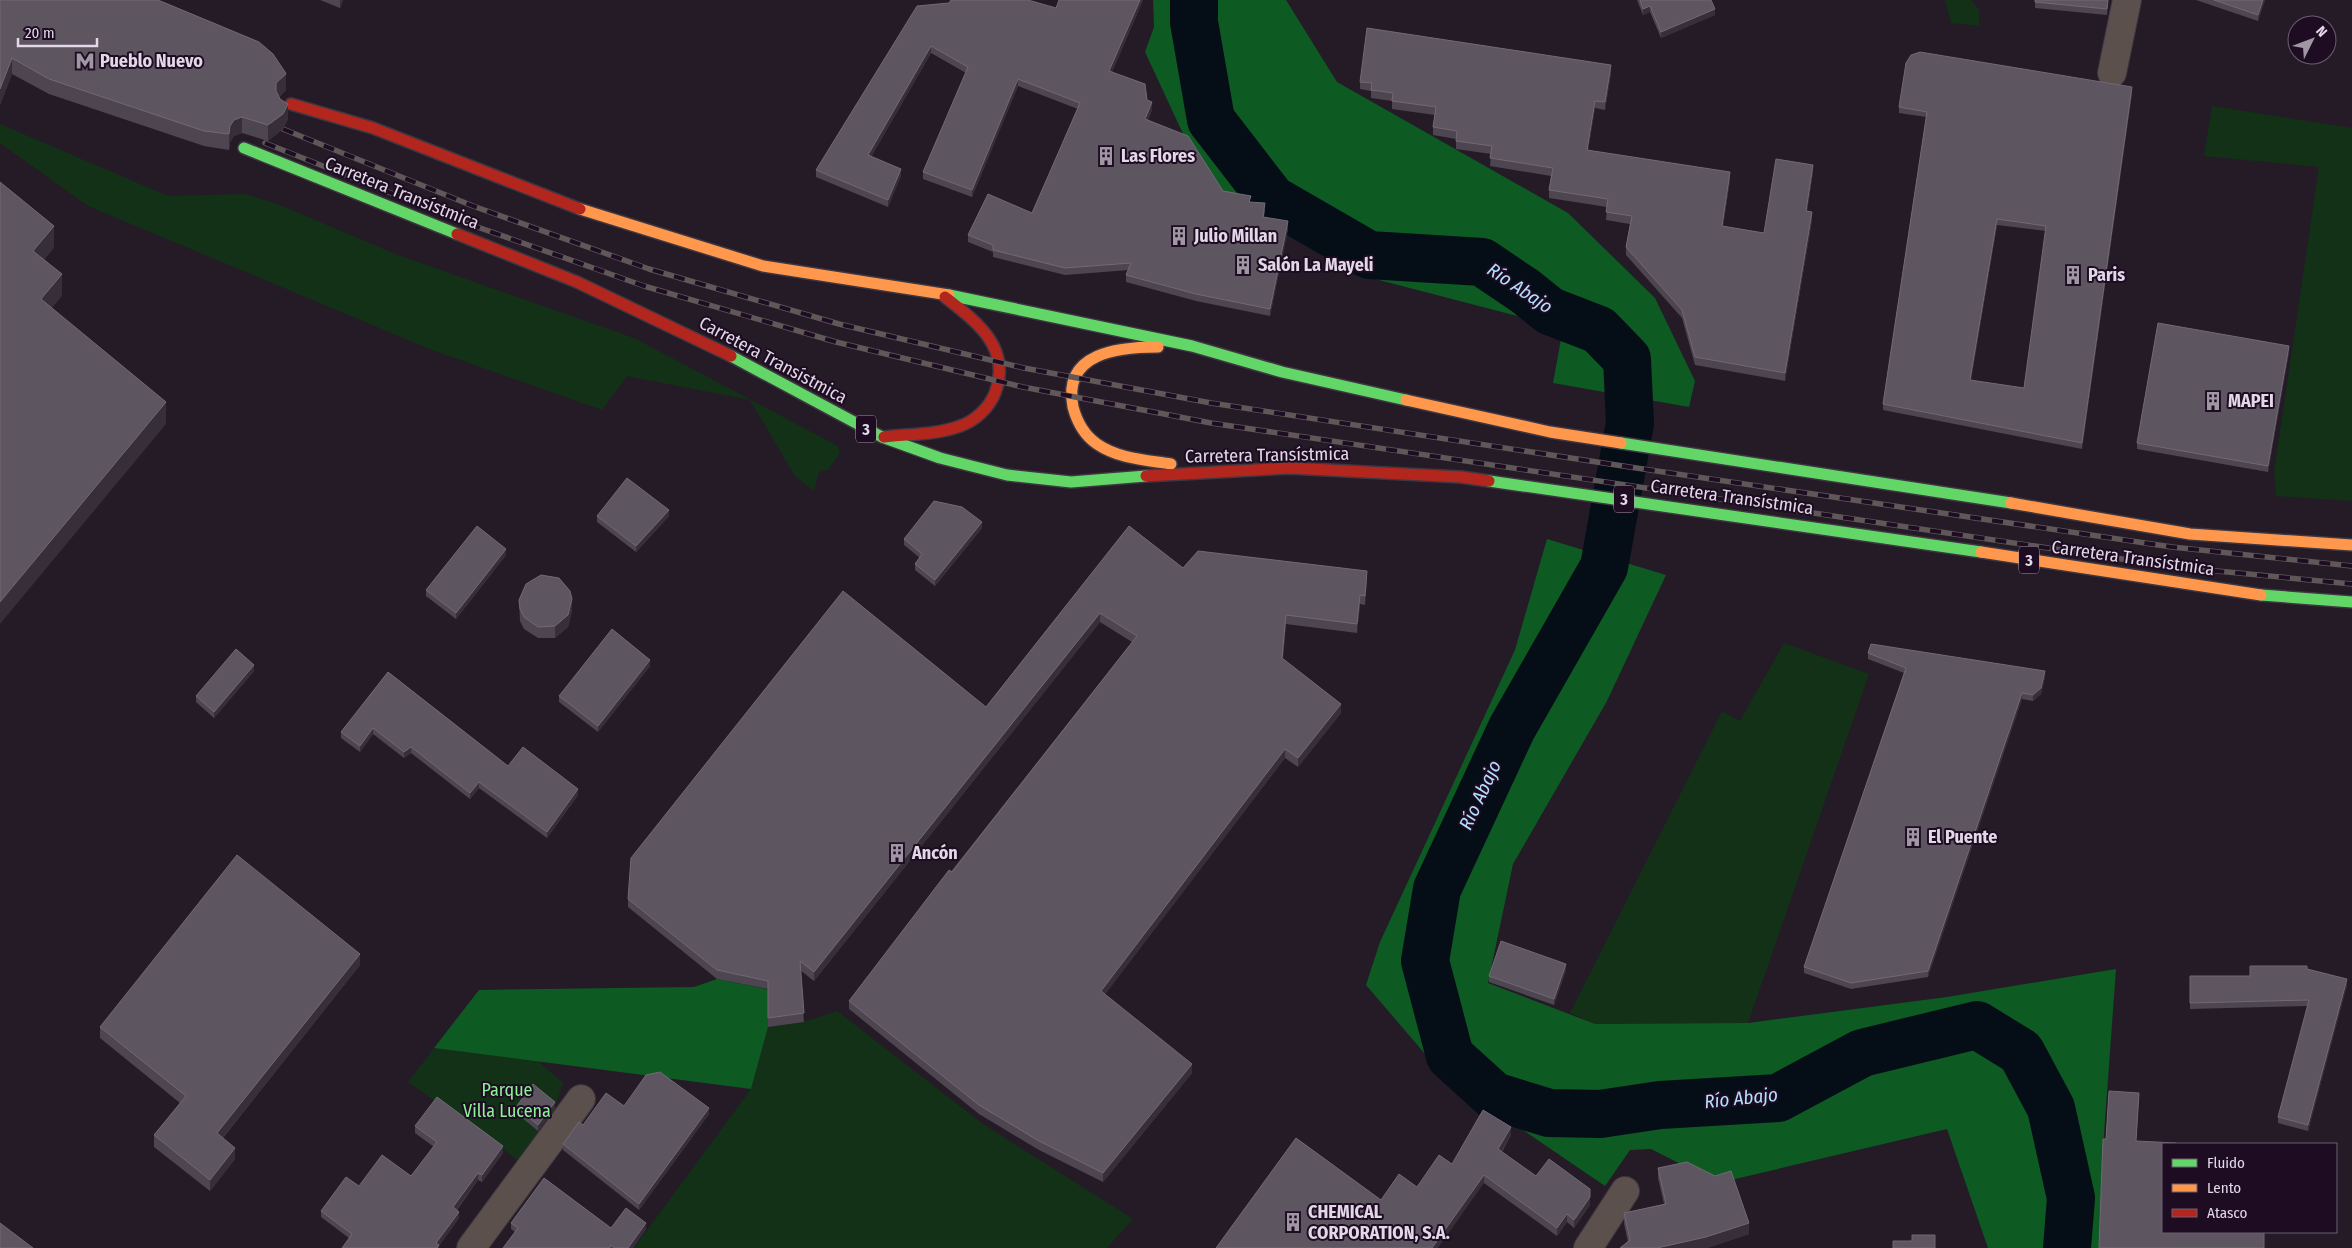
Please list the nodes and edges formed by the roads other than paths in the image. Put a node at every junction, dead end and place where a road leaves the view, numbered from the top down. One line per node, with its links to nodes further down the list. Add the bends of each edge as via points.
1 (2127, 0): 2 (street)
2 (2112, 73)
3 (291, 104): 5 (main road, Carretera Transístmica, via 373,128 590,213 763,266)
4 (244, 148): 7 (main road, Carretera Transístmica / 3, via 577,282 710,345)
5 (942, 294): 6 (main road, Carretera Transístmica); 7 (main road, via 977,322 996,347 1001,362 997,392 981,414 958,426)
6 (1192, 346): 8 (main road, via 1118,350 1089,360 1074,380 1072,407 1083,432 1108,450); 9 (main road, Carretera Transístmica, via 1282,372 1550,432 1938,491 2190,534)
7 (882, 437): 8 (main road, Carretera Transístmica / 3, via 970,466 1008,475 1071,482)
8 (1209, 471): 10 (main road, Carretera Transístmica / 3, via 1290,468 1461,477 2271,596)
9 (2352, 545)
10 (2352, 602)
11 (581, 1100): 13 (street)
12 (1625, 1191): 14 (street)
13 (471, 1248)
14 (1588, 1248)

